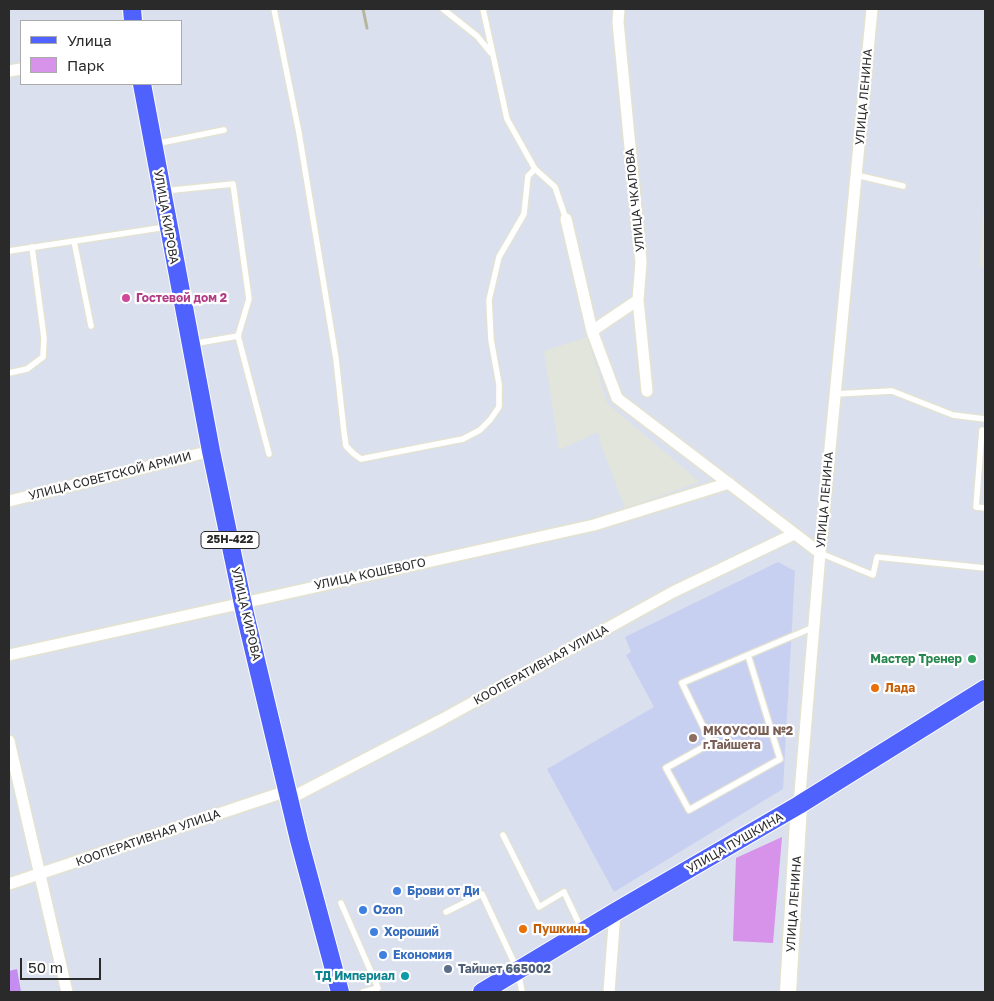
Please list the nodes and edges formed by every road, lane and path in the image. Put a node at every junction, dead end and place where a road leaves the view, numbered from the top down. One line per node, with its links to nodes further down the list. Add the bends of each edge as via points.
1 (274, 9): 10 (lane, via 336,359 346,446 354,454 361,458 463,439 480,430 499,407 489,300 499,256 524,214 528,176)
2 (443, 9): 6 (lane, via 477,36)
3 (483, 9): 6 (lane)
4 (619, 9): 19 (street, УЛИЦА ЧКАЛОВА, via 641,262)
5 (872, 9): 11 (street, УЛИЦА ЛЕНИНА)
6 (492, 55): 10 (lane, via 507,119)
7 (142, 85): 9 (main road, УЛИЦА КИРОВА / 25Н-422)
8 (224, 130): 9 (lane)
9 (153, 145): 13 (main road, УЛИЦА КИРОВА / 25Н-422)
10 (535, 169): 14 (lane, via 555,187)
11 (856, 174): 12 (lane); 26 (street, УЛИЦА ЛЕНИНА)
12 (903, 186)
13 (161, 192): 15 (main road, УЛИЦА КИРОВА / 25Н-422); 22 (lane, via 233,184 249,299)
14 (566, 219): 21 (street)
15 (168, 227): 16 (lane); 23 (main road, УЛИЦА КИРОВА / 25Н-422)
16 (74, 241): 17 (lane); 20 (lane)
17 (32, 247): 18 (lane); 24 (lane, via 44,338 43,357 27,369)
18 (9, 251)
19 (638, 300): 21 (street); 25 (street, УЛИЦА ЧКАЛОВА)
20 (91, 326)
21 (592, 331): 31 (street, via 617,398)
22 (238, 336): 23 (lane); 30 (lane)
23 (190, 345): 29 (main road, УЛИЦА КИРОВА / 25Н-422)
24 (9, 373)
25 (647, 391)
26 (835, 394): 27 (lane, via 892,391 953,415); 35 (street, УЛИЦА ЛЕНИНА)
27 (985, 419)
28 (982, 430): 33 (lane, via 976,507)
29 (211, 452): 32 (street, УЛИЦА СОВЕТСКОЙ АРМИИ); 37 (main road, УЛИЦА КИРОВА / 25Н-422)
30 (270, 454)
31 (729, 484): 34 (street); 37 (street, УЛИЦА КОШЕВОГО, via 594,525)
32 (9, 501)
33 (985, 508)
34 (794, 534): 35 (street); 43 (street, КООПЕРАТИВНАЯ УЛИЦА, via 673,592 441,720)
35 (820, 553): 36 (lane, via 873,575 877,557); 38 (street, УЛИЦА ЛЕНИНА)
36 (985, 568)
37 (243, 602): 39 (street, УЛИЦА КОШЕВОГО); 43 (main road, УЛИЦА КИРОВА / 25Н-422)
38 (814, 627): 40 (lane); 44 (street, УЛИЦА ЛЕНИНА)
39 (9, 655)
40 (748, 655): 40 (lane, via 682,683 711,742 666,768 688,810 780,759)
41 (985, 689): 44 (main road, УЛИЦА ПУШКИНА)
42 (9, 741): 46 (street)
43 (288, 795): 46 (street, КООПЕРАТИВНАЯ УЛИЦА); 54 (main road, УЛИЦА КИРОВА / 25Н-422)
44 (799, 805): 50 (main road, УЛИЦА ПУШКИНА); 59 (main road, УЛИЦА ЛЕНИНА)
45 (503, 835): 51 (lane, via 539,907 564,892)
46 (40, 875): 47 (street, КООПЕРАТИВНАЯ УЛИЦА); 53 (street)
47 (9, 884)
48 (341, 903): 55 (lane, via 378,988)
49 (446, 912): 52 (lane, via 482,894)
50 (615, 912): 51 (main road, УЛИЦА ПУШКИНА); 58 (street)
51 (582, 932): 52 (main road, УЛИЦА ПУШКИНА)
52 (518, 971): 56 (main road, УЛИЦА ПУШКИНА); 57 (lane)
53 (67, 992)
54 (340, 992)
55 (364, 992)
56 (482, 992)
57 (522, 992)
58 (609, 992)
59 (788, 992)

